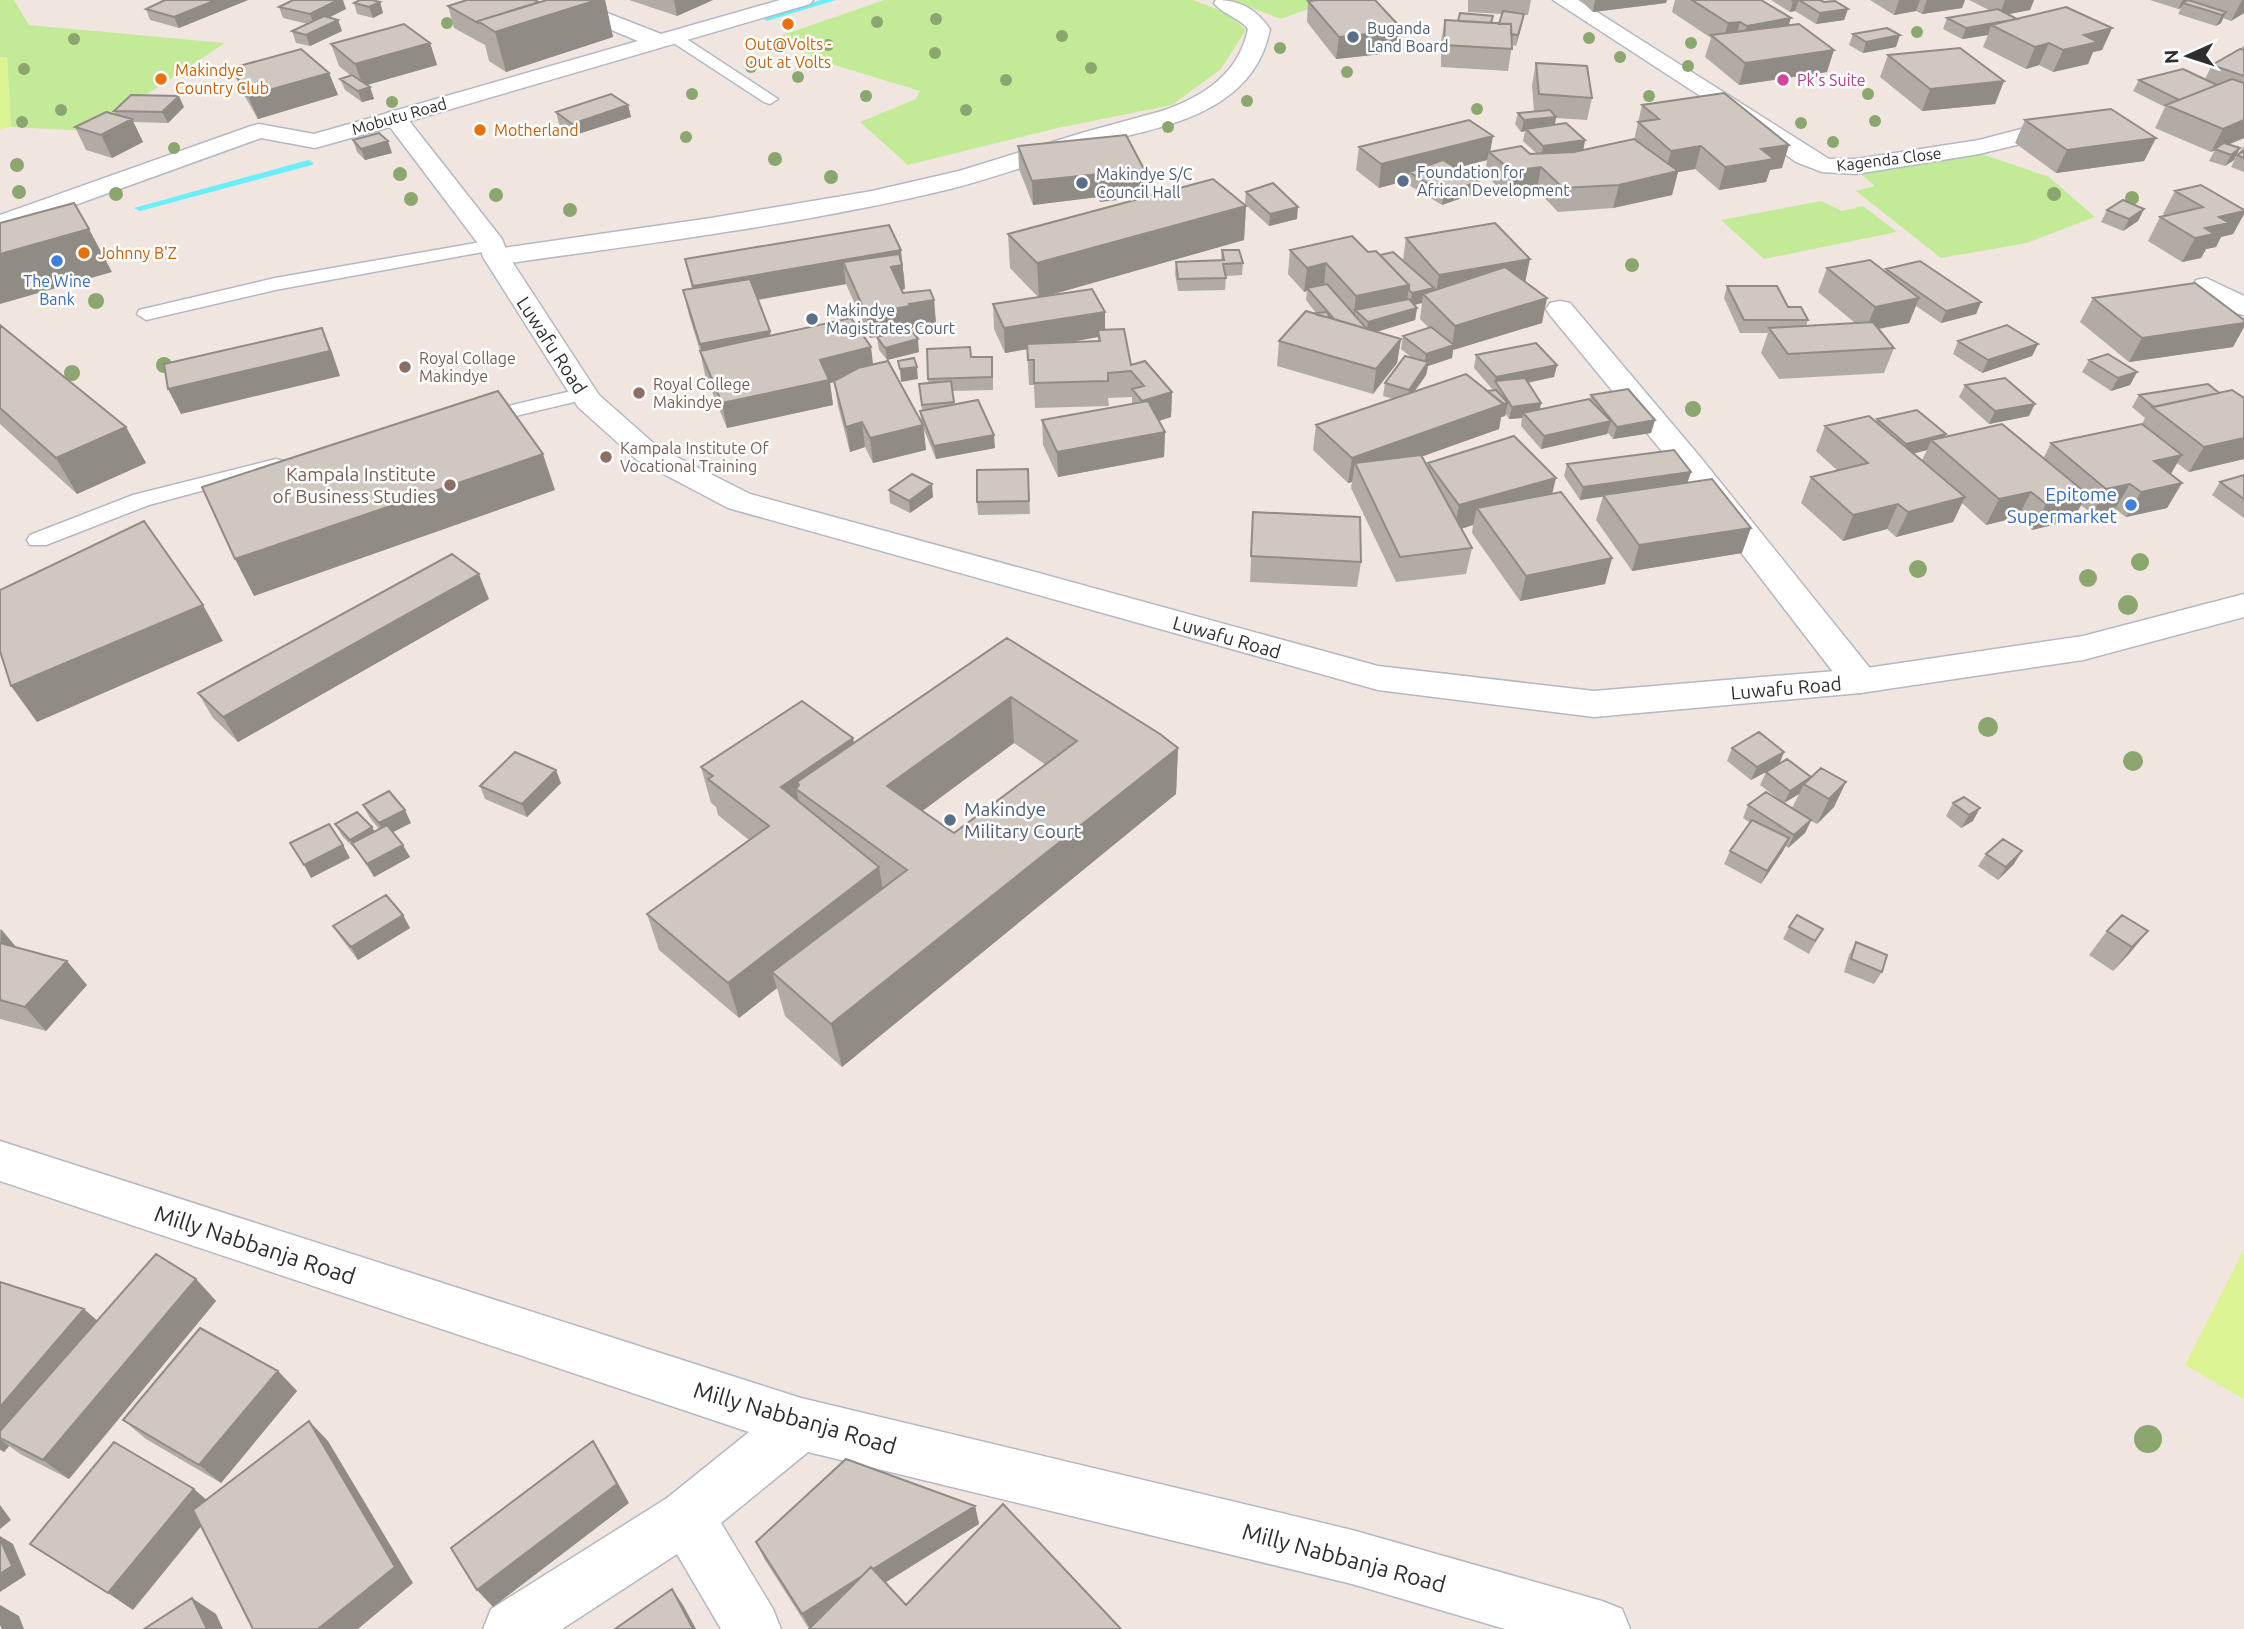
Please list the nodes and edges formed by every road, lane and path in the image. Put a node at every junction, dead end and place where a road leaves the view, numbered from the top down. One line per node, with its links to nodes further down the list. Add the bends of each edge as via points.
1 (556, 0): 6 (street)
2 (803, 0): 5 (street, Mobutu Road)
3 (1563, 0): 8 (street, Kagenda Close, via 1656,56 1808,159 1831,167 1964,150 2047,132)
4 (1224, 1): 11 (street, via 1250,17 1259,29 1257,49 1243,72 1211,98 1161,120 928,187 814,209)
5 (763, 4): 6 (street, Mobutu Road)
6 (666, 39): 7 (lane); 9 (street, Mobutu Road)
7 (770, 99)
8 (2092, 115)
9 (395, 118): 10 (street, Mobutu Road, via 315,141 259,131); 11 (street, Luwafu Road)
10 (0, 224)
11 (494, 251): 15 (lane, via 351,268); 16 (street, Luwafu Road)
12 (2206, 286): 13 (street)
13 (2244, 307)
14 (1560, 309): 21 (street)
15 (146, 314)
16 (584, 394): 17 (lane); 21 (street, Luwafu Road, via 648,454 739,501 1378,678 1594,704)
17 (451, 425)
18 (292, 462): 19 (lane, via 141,500)
19 (38, 540)
20 (2244, 605): 21 (street, Luwafu Road, via 2082,648)
21 (1860, 681)
22 (0, 1161): 23 (street, Milly Nabbanja Road)
23 (801, 1424): 24 (street); 27 (street, Milly Nabbanja Road, via 1352,1557)
24 (685, 1517): 25 (street); 26 (street)
25 (512, 1629)
26 (753, 1629)
27 (1602, 1629)

